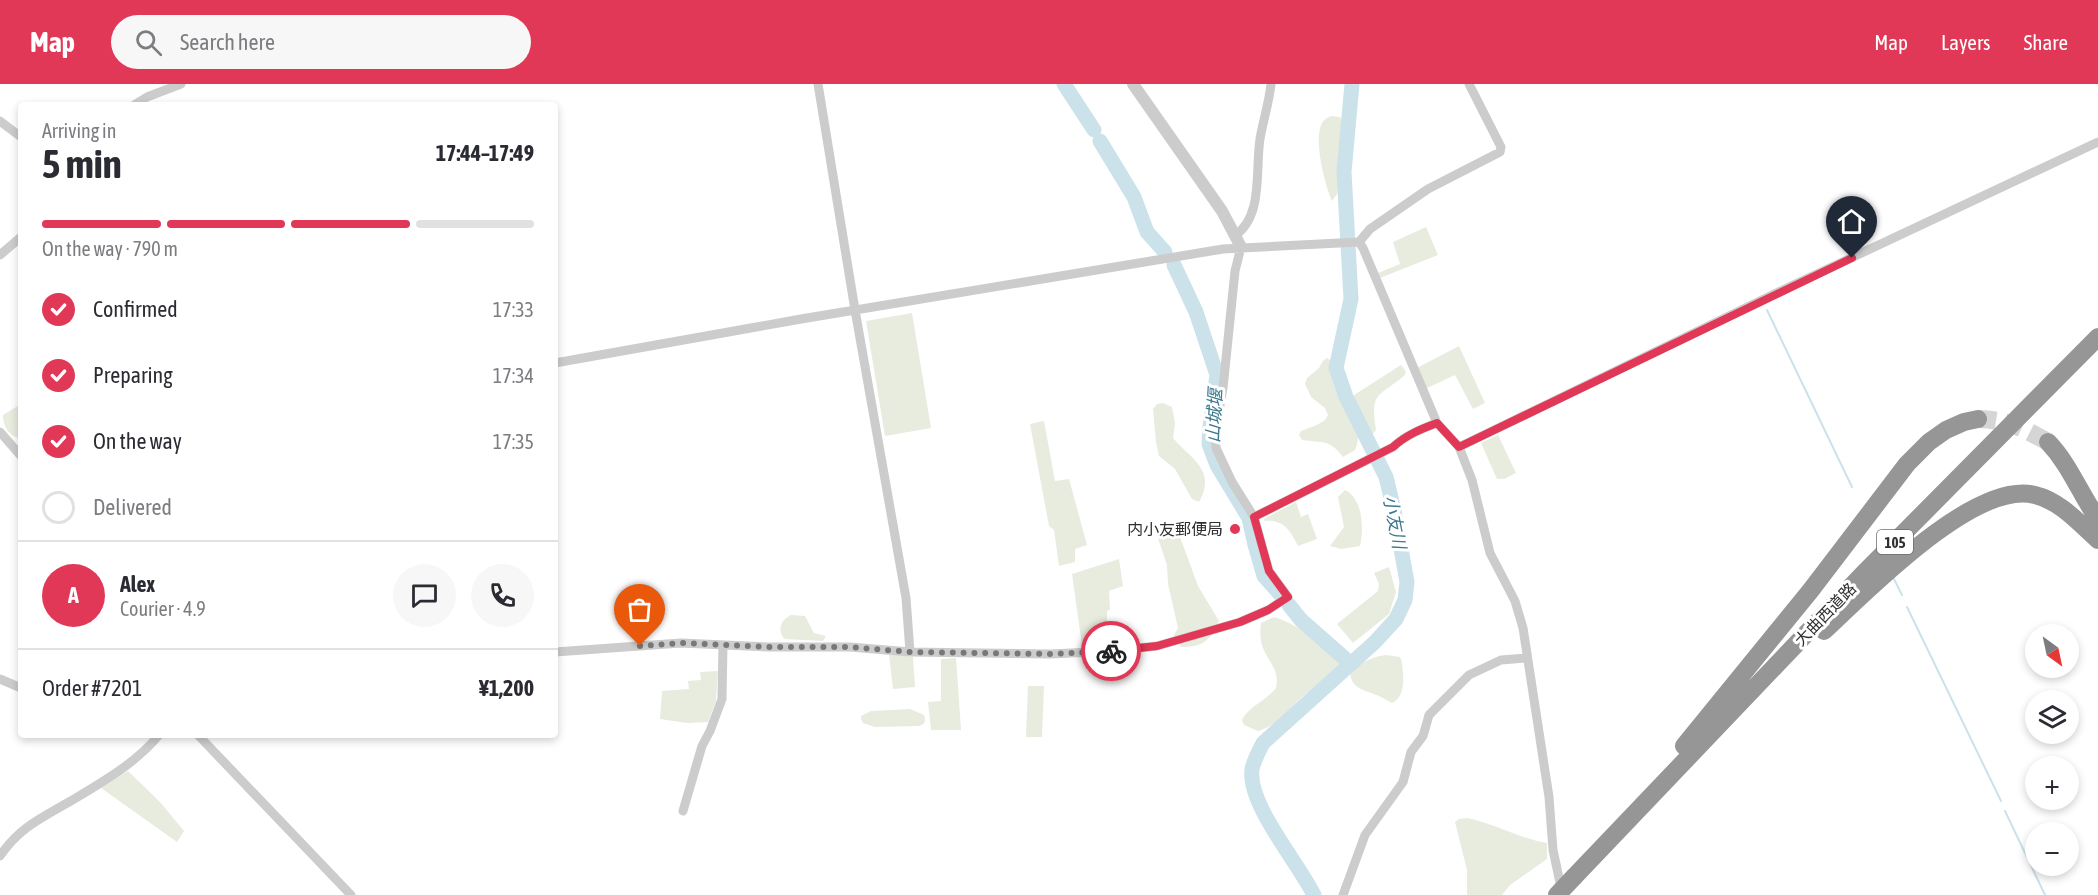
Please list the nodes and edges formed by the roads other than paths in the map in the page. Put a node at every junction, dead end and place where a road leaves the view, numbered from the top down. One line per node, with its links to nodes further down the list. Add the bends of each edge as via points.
1 (181, 84): 6 (street)
2 (818, 84): 14 (street)
3 (1133, 84): 11 (street)
4 (1271, 84): 11 (street, via 1257,159 1255,200)
5 (1469, 84): 12 (street, via 1500,152 1428,189 1370,229)
6 (139, 102)
7 (0, 121): 8 (street)
8 (18, 134)
9 (2098, 142): 21 (street)
10 (18, 240): 13 (street)
11 (1238, 241): 12 (street); 14 (street); 23 (street, via 1215,434 1220,461)
12 (1359, 242): 18 (street)
13 (0, 255)
14 (855, 310): 16 (street); 28 (street, via 906,598)
15 (2098, 337): 34 (highway, 大曲西道路 / 105)
16 (558, 362)
17 (1978, 419): 36 (highway, via 1946,430 1907,465 1811,590)
18 (1437, 423): 21 (street); 23 (street)
19 (0, 432): 22 (street)
20 (2048, 442): 24 (highway)
21 (1459, 447): 29 (street, via 1472,480 1490,553 1515,601)
22 (18, 453)
23 (1254, 517): 28 (street, via 1269,571 1288,597 1240,622 1157,646 1111,651)
24 (2098, 519)
25 (2098, 540): 34 (highway, via 2058,505 2032,494 1995,497 1911,551)
26 (723, 645): 27 (street, via 681,643); 28 (street); 35 (street, via 722,699 702,746)
27 (558, 652)
28 (910, 652)
29 (1527, 658): 39 (street, via 1502,660 1469,675 1429,715 1423,736 1411,752 1403,782 1365,835); 41 (street)
30 (0, 679): 31 (street)
31 (18, 687)
32 (156, 738): 37 (street, via 129,765 12,838)
33 (201, 738): 38 (street)
34 (1695, 750): 36 (highway, 大曲西道路 / 105)
35 (683, 811)
36 (1600, 849): 40 (highway, 大曲西道路 / 105, bridge)
37 (0, 856)
38 (351, 895)
39 (1343, 895)
40 (1557, 895)
41 (1562, 895)

